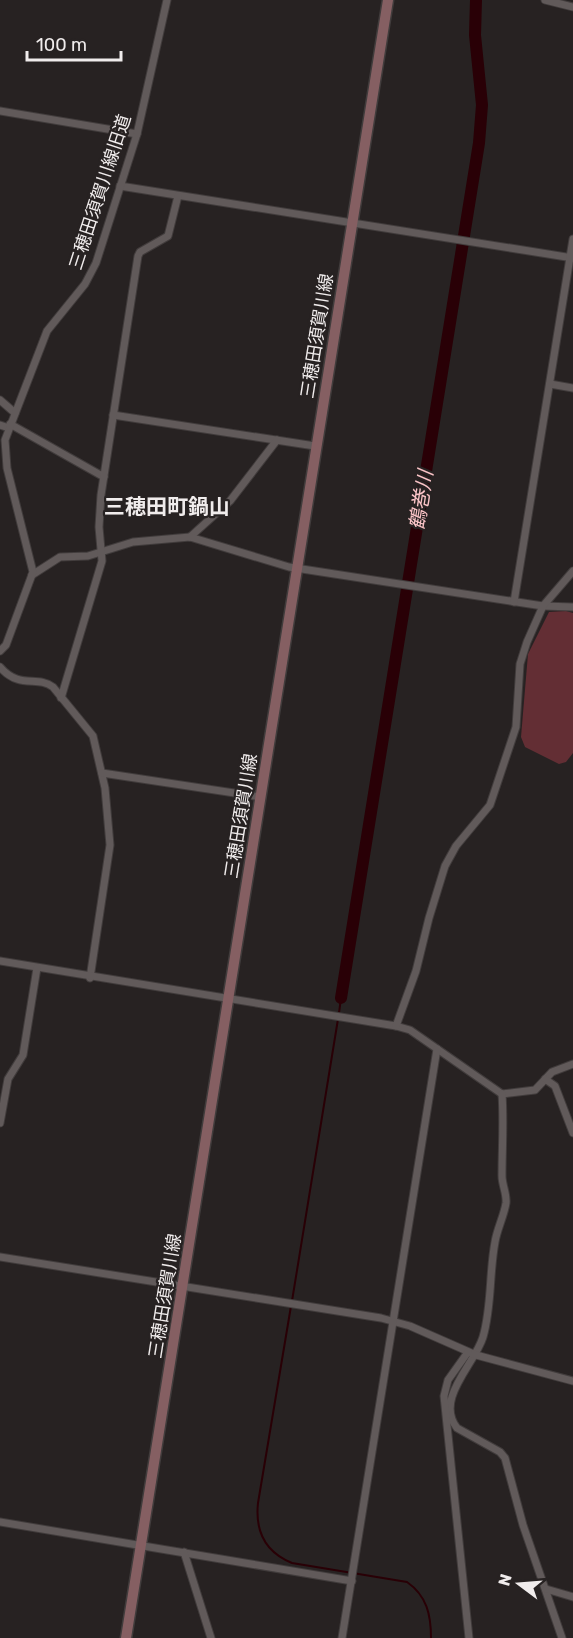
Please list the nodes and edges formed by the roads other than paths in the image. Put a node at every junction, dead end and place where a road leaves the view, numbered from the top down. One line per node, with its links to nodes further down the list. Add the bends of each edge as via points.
1 (167, 0): 6 (street, 三穂田須賀川線旧道)
2 (388, 0): 9 (main road, 三穂田須賀川線)
3 (545, 0): 4 (street)
4 (573, 7)
5 (0, 111): 6 (street)
6 (137, 134): 7 (street, 三穂田須賀川線旧道)
7 (120, 186): 8 (street); 15 (street, 三穂田須賀川線旧道, via 91,276 47,331)
8 (178, 196): 9 (street); 16 (street, via 168,236 139,254)
9 (353, 222): 11 (street); 21 (main road, 三穂田須賀川線)
10 (573, 239): 11 (street)
11 (572, 258): 12 (street)
12 (550, 384): 13 (street); 28 (street)
13 (573, 388)
14 (0, 400): 15 (street)
15 (15, 413): 18 (street, 三穂田須賀川線旧道)
16 (113, 415): 19 (street); 22 (street)
17 (0, 425): 18 (street)
18 (10, 426): 20 (street, 三穂田須賀川線旧道); 22 (street)
19 (276, 440): 21 (street); 23 (street, via 230,501)
20 (2, 443): 27 (street, 三穂田須賀川線旧道)
21 (315, 446): 25 (main road, 三穂田須賀川線)
22 (104, 477): 24 (street, via 99,527)
23 (190, 537): 24 (street, via 132,542); 25 (street)
24 (102, 551): 27 (street, via 57,558); 33 (street)
25 (295, 567): 28 (street); 35 (main road, 三穂田須賀川線)
26 (573, 572): 29 (street)
27 (32, 575): 31 (street, via 6,645)
28 (514, 602): 29 (street)
29 (543, 606): 30 (street); 40 (street, via 521,658 516,727 490,806 456,846 445,866 416,971)
30 (573, 608)
31 (0, 651)
32 (0, 667): 33 (street, via 15,680 48,684)
33 (62, 698): 34 (street, via 93,736)
34 (102, 773): 35 (street); 38 (street, via 110,845)
35 (261, 797): 39 (main road, 三穂田須賀川線)
36 (0, 962): 37 (street)
37 (38, 968): 38 (street); 43 (street, via 22,1055)
38 (90, 978): 39 (street)
39 (228, 1000): 40 (street); 49 (main road, 三穂田須賀川線)
40 (396, 1026): 41 (street, via 410,1030)
41 (437, 1049): 45 (street); 50 (street)
42 (573, 1065): 44 (street, via 552,1072)
43 (4, 1079): 46 (street)
44 (545, 1079): 45 (street, via 531,1092); 47 (street, via 555,1086)
45 (502, 1094): 51 (street, via 502,1182 506,1202 495,1243 487,1317)
46 (0, 1123)
47 (573, 1132)
48 (0, 1257): 49 (street)
49 (184, 1287): 50 (street); 54 (main road, 三穂田須賀川線)
50 (393, 1321): 51 (street); 56 (street)
51 (472, 1354): 52 (street); 57 (street, via 453,1388 453,1423 505,1458); 62 (street, via 448,1380 444,1396)
52 (573, 1381)
53 (0, 1522): 54 (street)
54 (141, 1546): 55 (street); 59 (main road, 三穂田須賀川線)
55 (184, 1552): 56 (street); 60 (street)
56 (352, 1581): 61 (street)
57 (546, 1589): 58 (street); 63 (street)
58 (573, 1597)
59 (126, 1638)
60 (211, 1638)
61 (342, 1638)
62 (469, 1638)
63 (562, 1638)

